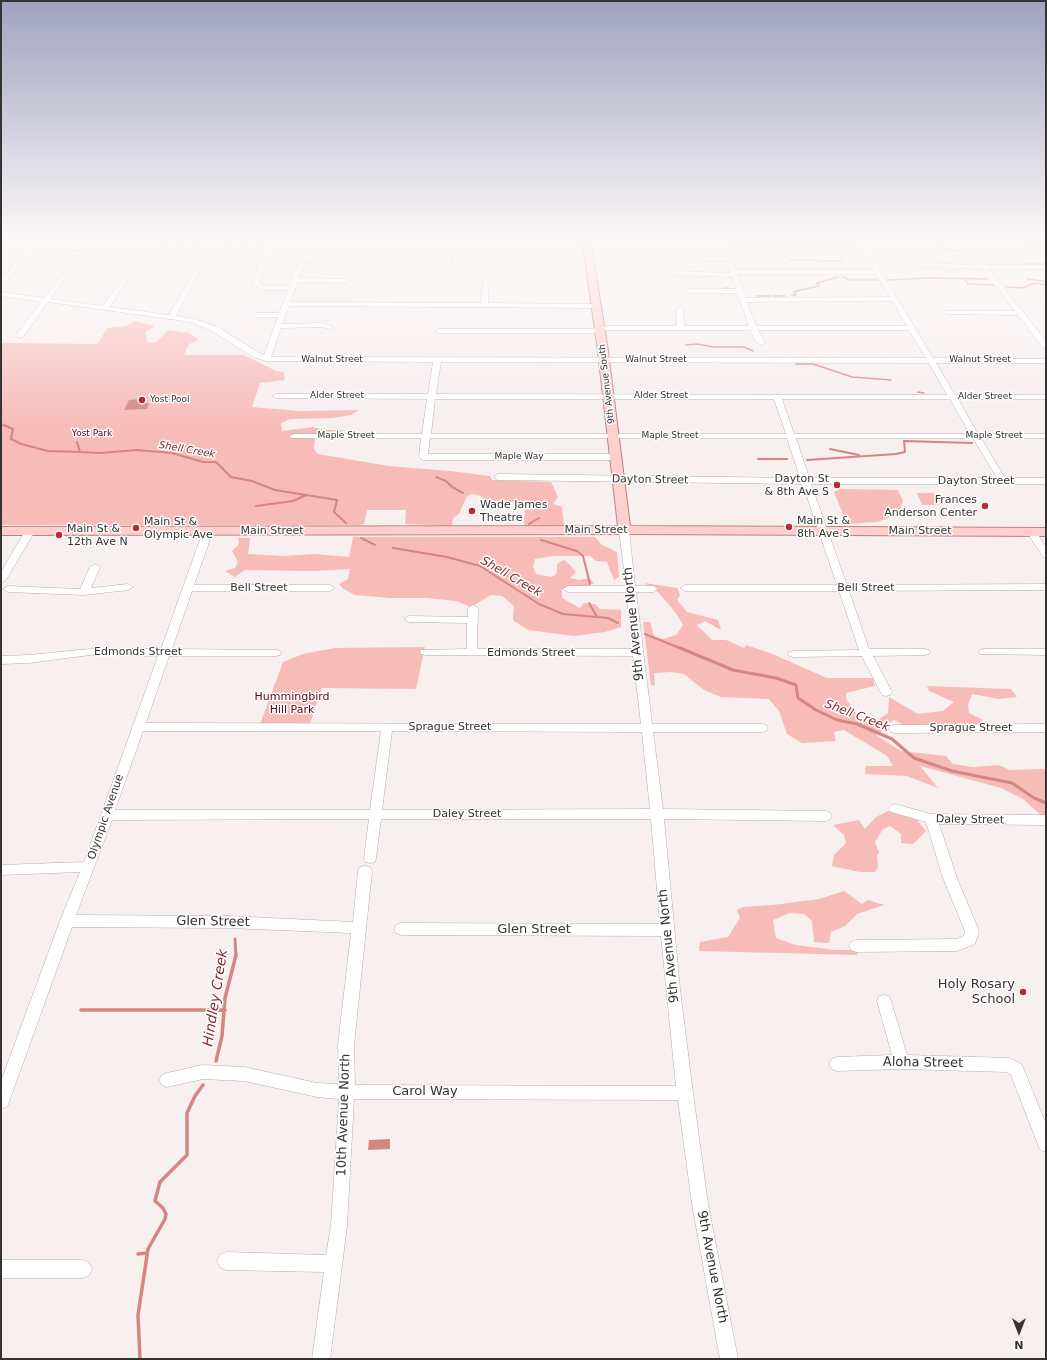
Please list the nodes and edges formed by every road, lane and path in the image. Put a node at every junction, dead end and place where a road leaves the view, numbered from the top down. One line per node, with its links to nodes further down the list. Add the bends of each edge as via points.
1 (43, 301): 27 (street)
2 (64, 301): 13 (street)
3 (110, 301): 13 (street)
4 (180, 301): 19 (street)
5 (484, 301): 11 (street)
6 (596, 301): 12 (main road, 9th Avenue South)
7 (744, 301): 23 (street)
8 (895, 301): 24 (street)
9 (1012, 301): 16 (street)
10 (285, 304): 11 (street); 18 (street)
11 (484, 305): 12 (street)
12 (597, 306): 25 (main road, 9th Avenue South)
13 (106, 307): 19 (street)
14 (680, 309): 22 (street)
15 (947, 313): 16 (street)
16 (1022, 314): 29 (street)
17 (256, 315): 18 (street)
18 (282, 315): 20 (street)
19 (172, 316): 30 (street, via 198,321)
20 (278, 326): 21 (street); 30 (street)
21 (330, 327)
22 (681, 328): 23 (street); 25 (street)
23 (754, 328): 24 (street); 28 (street)
24 (911, 328): 33 (street)
25 (600, 330): 26 (street); 32 (main road, 9th Avenue South)
26 (438, 331)
27 (20, 335)
28 (761, 343)
29 (1046, 346)
30 (266, 359): 31 (street, Walnut Street)
31 (437, 360): 32 (street, Walnut Street); 37 (street)
32 (604, 360): 33 (street, Walnut Street, via 765,357); 35 (main road, 9th Avenue South)
33 (931, 360): 34 (street, Walnut Street); 39 (street)
34 (1046, 361)
35 (608, 395): 37 (street, Alder Street); 38 (street, Alder Street); 44 (main road, 9th Avenue South)
36 (276, 396): 37 (street, Alder Street)
37 (432, 396): 41 (street)
38 (777, 396): 39 (street, Alder Street); 42 (street)
39 (952, 397): 40 (street, Alder Street); 45 (street)
40 (1046, 397)
41 (426, 435): 43 (street, Maple Street); 44 (street, Maple Street); 47 (street, Maple Way, via 423,457)
42 (791, 435): 44 (street, Maple Street); 45 (street, Maple Street); 51 (street)
43 (294, 436)
44 (613, 436): 47 (main road, 9th Avenue South)
45 (976, 436): 46 (street, Maple Street); 50 (street)
46 (1046, 436)
47 (615, 457): 49 (main road, 9th Avenue South)
48 (498, 477): 49 (street, Dayton Street)
49 (617, 480): 51 (street, Dayton Street); 53 (main road, 9th Avenue South)
50 (1002, 480): 51 (street, Dayton Street); 52 (street, Dayton Street)
51 (806, 481): 57 (street)
52 (1046, 481)
53 (624, 530): 56 (main road, Main Street); 57 (main road, Main Street); 70 (street, 9th Avenue North)
54 (1, 531): 55 (main road, Main Street)
55 (30, 531): 56 (main road, Main Street); 62 (street)
56 (208, 531): 65 (street, Olympic Avenue)
57 (823, 531): 58 (main road, Main Street); 68 (street)
58 (1032, 532): 59 (main road, Main Street); 60 (street)
59 (1046, 532)
60 (1046, 556)
61 (95, 567): 72 (street)
62 (3, 587): 72 (street)
63 (128, 587): 72 (street)
64 (1046, 587): 68 (street, Bell Street)
65 (187, 588): 66 (street, Bell Street); 76 (street, Olympic Avenue)
66 (330, 588)
67 (685, 588): 68 (street, Bell Street)
68 (843, 588): 78 (street)
69 (568, 589): 70 (street)
70 (631, 589): 71 (street); 84 (street, 9th Avenue North)
71 (653, 589)
72 (84, 592)
73 (473, 608): 75 (street)
74 (409, 619): 75 (street)
75 (473, 620): 83 (street)
76 (164, 652): 82 (street, Edmonds Street); 86 (street, Edmonds Street, via 90,652); 88 (street, Olympic Avenue)
77 (425, 652): 83 (street, Edmonds Street)
78 (865, 652): 79 (street); 85 (street); 87 (street)
79 (925, 652)
80 (984, 652): 81 (street)
81 (1046, 652)
82 (276, 653)
83 (472, 653): 84 (street, Edmonds Street)
84 (638, 653): 90 (street, 9th Avenue North)
85 (792, 654)
86 (1, 660)
87 (886, 692)
88 (138, 727): 89 (street, Sprague Street); 97 (street, Olympic Avenue)
89 (387, 727): 90 (street, Sprague Street); 95 (street, 10th Avenue North)
90 (645, 727): 91 (street, Sprague Street); 96 (street, 9th Avenue North)
91 (762, 728)
92 (1046, 728): 93 (street, Sprague Street)
93 (895, 729)
94 (894, 809): 99 (street, Daley Street)
95 (376, 814): 96 (street, Daley Street); 97 (street, Daley Street); 104 (street, 10th Avenue North)
96 (657, 814): 98 (street, Daley Street); 106 (street, 9th Avenue North)
97 (107, 816): 101 (street, Olympic Avenue)
98 (826, 816)
99 (931, 819): 100 (street, Daley Street); 107 (street, via 950,878 972,931 970,940 957,945)
100 (1046, 820)
101 (89, 867): 102 (street); 103 (street, Olympic Avenue)
102 (1, 870)
103 (67, 921): 104 (street, Glen Street, via 229,922); 113 (street, Olympic Avenue)
104 (358, 928): 112 (street, 10th Avenue North, via 346,1045)
105 (401, 930): 106 (street, Glen Street)
106 (667, 930): 114 (street, 9th Avenue North)
107 (856, 946)
108 (884, 1001): 109 (street)
109 (901, 1062): 110 (street, Aloha Street); 115 (street, Aloha Street, via 1010,1065 1017,1070)
110 (837, 1064)
111 (167, 1080): 112 (street, Carol Way, via 203,1072 244,1074 317,1090)
112 (346, 1092): 114 (street, Carol Way); 117 (street, 10th Avenue North)
113 (3, 1093)
114 (685, 1093): 121 (street, 9th Avenue North, via 700,1204)
115 (1046, 1144)
116 (226, 1261): 117 (street)
117 (335, 1264): 120 (street, 10th Avenue North)
118 (83, 1269): 119 (street)
119 (1, 1270)
120 (321, 1359)
121 (729, 1359)

